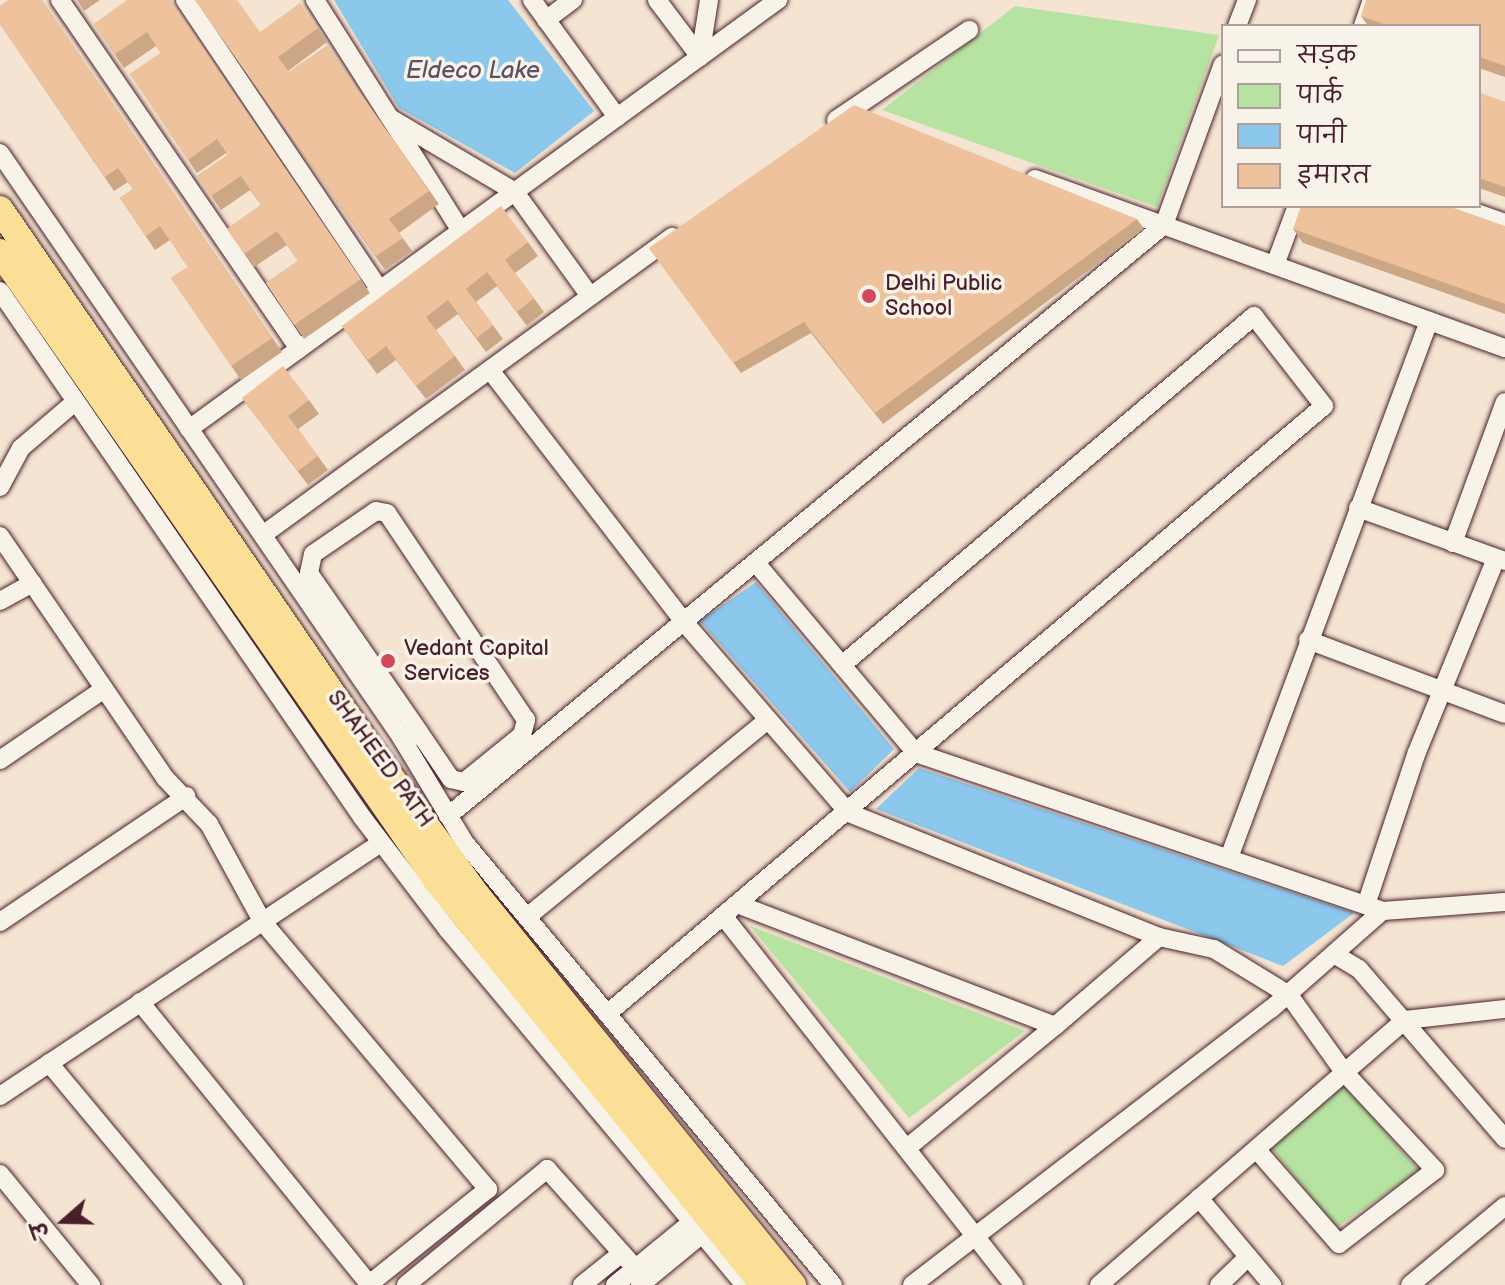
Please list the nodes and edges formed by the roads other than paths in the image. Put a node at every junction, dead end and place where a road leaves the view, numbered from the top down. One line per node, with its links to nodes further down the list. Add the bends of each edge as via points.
1 (60, 0): 39 (street)
2 (185, 0): 34 (street)
3 (315, 0): 19 (street)
4 (532, 0): 11 (street)
5 (573, 0): 11 (street)
6 (657, 0): 15 (street)
7 (709, 0): 15 (street)
8 (778, 0): 15 (street)
9 (1247, 0): 12 (street)
10 (1372, 0): 13 (street)
11 (546, 20): 18 (street)
12 (1238, 24)
13 (1364, 24)
14 (969, 30): 17 (street)
15 (700, 57): 18 (street)
16 (1221, 69): 29 (street)
17 (848, 111): 20 (street); 21 (street)
18 (617, 117): 24 (street)
19 (390, 118): 24 (street); 31 (street)
20 (875, 121)
21 (824, 129)
22 (0, 153): 43 (street)
23 (1020, 173): 29 (street)
24 (515, 192): 31 (street); 36 (street)
25 (1296, 208): 33 (street)
26 (1463, 208): 28 (street)
27 (0, 209): 106 (highway, SHAHEED PATH, via 477,895)
28 (1505, 223)
29 (1164, 225): 33 (street); 50 (street)
30 (686, 227): 36 (street)
31 (461, 231): 34 (street)
32 (0, 252): 105 (highway, SHAHEED PATH, via 436,880)
33 (1275, 265): 37 (street)
34 (380, 290): 39 (street)
35 (0, 291): 41 (street)
36 (590, 296): 40 (street)
37 (1429, 321): 38 (street); 45 (street)
38 (1505, 348)
39 (299, 349): 43 (street)
40 (490, 370): 46 (street); 53 (street)
41 (76, 401): 44 (street, via 21,448); 67 (street)
42 (1505, 402): 48 (street)
43 (189, 429): 46 (street)
44 (0, 487)
45 (1358, 508): 48 (street); 54 (street)
46 (264, 534): 55 (street)
47 (0, 536): 51 (street)
48 (1453, 543): 49 (street)
49 (1501, 560): 58 (street)
50 (756, 563): 53 (street); 56 (street)
51 (32, 583): 52 (street); 57 (street)
52 (0, 601)
53 (684, 622): 60 (street); 66 (street)
54 (1308, 640): 58 (street); 68 (street)
55 (346, 642): 61 (street); 61 (street, via 309,573 313,554 376,511 387,513 526,720 522,735 464,782 451,779)
56 (842, 665): 62 (street); 62 (street, via 1254,316 1262,320 1324,406)
57 (104, 689): 63 (street); 64 (street, via 165,778)
58 (1441, 691): 59 (street); 71 (street)
59 (1505, 714)
60 (768, 720): 65 (street); 72 (street)
61 (412, 737): 66 (street)
62 (916, 753): 65 (street); 68 (street)
63 (0, 760)
64 (187, 796): 74 (street, via 209,824); 75 (street)
65 (849, 813): 70 (street); 76 (street)
66 (448, 816): 72 (street)
67 (381, 843): 74 (street); 93 (street)
68 (1230, 855): 71 (street)
69 (1505, 902): 71 (street)
70 (739, 905): 73 (street); 83 (street)
71 (1374, 908): 77 (street)
72 (527, 917): 81 (street)
73 (724, 917): 81 (street); 88 (street)
74 (262, 921): 79 (street); 98 (street, via 488,1189)
75 (0, 922)
76 (1159, 937): 78 (street, via 1214,949); 83 (street)
77 (1334, 954): 78 (street); 82 (street, via 1359,969)
78 (1289, 995): 85 (street); 94 (street, via 1073,1158)
79 (140, 1002): 84 (street); 98 (street)
80 (1503, 1012): 82 (street)
81 (607, 1014): 107 (street)
82 (1405, 1020): 85 (street); 87 (street)
83 (1055, 1026): 88 (street)
84 (49, 1063): 86 (street); 100 (street)
85 (1344, 1072): 89 (street); 89 (street, via 1435,1170 1339,1244)
86 (0, 1096)
87 (1505, 1139)
88 (907, 1148): 94 (street)
89 (1256, 1149): 91 (street)
90 (0, 1174): 99 (street)
91 (1199, 1198): 96 (street); 110 (street)
92 (1505, 1206): 113 (street)
93 (697, 1228): 97 (street); 104 (street)
94 (977, 1239): 108 (street); 109 (street)
95 (622, 1253): 97 (street); 101 (street, via 547,1169); 102 (street)
96 (1248, 1257): 111 (street); 112 (street)
97 (641, 1278): 103 (street)
98 (368, 1284)
99 (91, 1285)
100 (234, 1285)
101 (406, 1285)
102 (582, 1285)
103 (615, 1285)
104 (745, 1285)
105 (763, 1285)
106 (793, 1285)
107 (833, 1285)
108 (912, 1285)
109 (1014, 1285)
110 (1099, 1285)
111 (1219, 1285)
112 (1272, 1285)
113 (1410, 1285)

